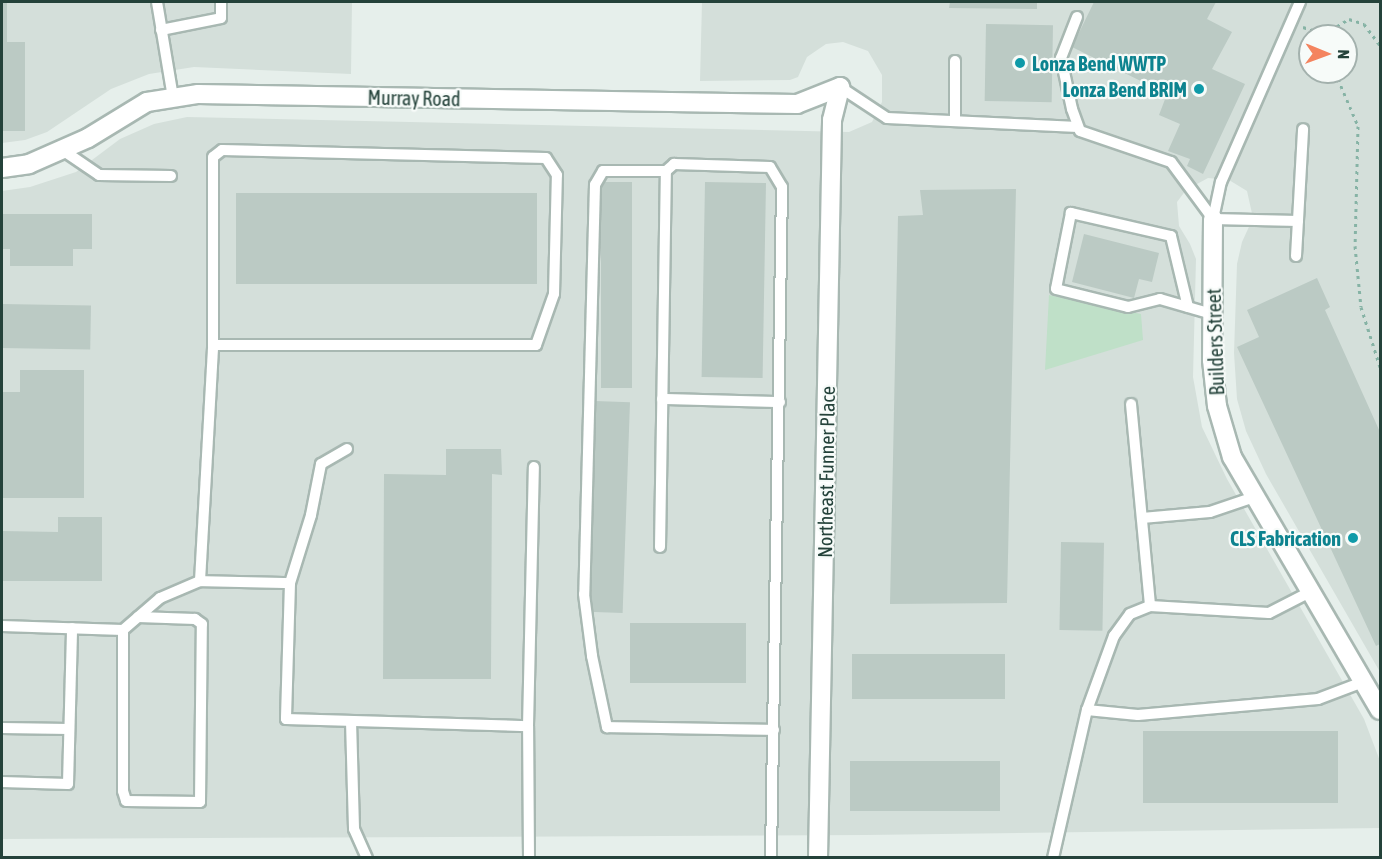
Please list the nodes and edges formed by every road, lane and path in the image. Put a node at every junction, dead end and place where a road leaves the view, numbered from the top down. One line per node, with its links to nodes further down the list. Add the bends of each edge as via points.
1 (157, 2): 8 (lane)
2 (221, 2): 8 (lane, via 221,18)
3 (1300, 2): 5 (lane)
4 (1077, 16): 15 (lane, via 1061,58)
5 (1291, 22): 7 (path); 21 (lane, via 1221,182)
6 (1341, 24): 9 (path, via 1349,19 1364,24)
7 (1298, 25)
8 (161, 30): 13 (lane)
9 (1380, 45)
10 (955, 61): 14 (lane)
11 (1340, 84): 27 (path, via 1358,126 1356,246 1361,307)
12 (840, 87): 13 (street, Murray Road, via 797,104 198,94); 14 (lane, via 887,118); 56 (street, Northeast Funner Place, via 832,120)
13 (173, 98): 17 (street, Murray Road, via 147,102)
14 (955, 121): 15 (lane)
15 (1078, 127): 21 (lane, via 1080,131 1171,162)
16 (1303, 129): 22 (lane)
17 (61, 150): 18 (street, Murray Road, via 29,164); 20 (lane, via 99,175)
18 (2, 168)
19 (666, 171): 28 (lane); 29 (lane, via 674,164 770,167 782,187); 51 (lane, via 603,171 595,185 584,594 592,656 607,727)
20 (171, 176)
21 (1213, 219): 22 (lane); 25 (street, Builders Street)
22 (1298, 221): 23 (lane)
23 (1296, 256)
24 (1188, 307): 24 (lane, via 1161,299 1128,307 1056,289 1071,213 1171,236); 25 (lane)
25 (1212, 314): 33 (street, Builders Street, via 1217,406 1232,457)
26 (213, 345): 26 (lane, via 213,157 222,150 546,158 557,176 554,294 536,345); 36 (lane)
27 (1380, 367)
28 (662, 399): 29 (lane); 35 (lane)
29 (780, 402): 51 (lane)
30 (1131, 405): 34 (lane)
31 (347, 449): 37 (lane, via 321,464 311,515)
32 (534, 467): 48 (lane)
33 (1254, 496): 34 (lane, via 1210,512); 38 (street, Builders Street)
34 (1142, 518): 39 (lane)
35 (660, 548)
36 (200, 581): 37 (lane); 40 (lane, via 160,597)
37 (290, 583): 47 (lane, via 286,719)
38 (1310, 592): 39 (lane, via 1269,614); 44 (street, Builders Street)
39 (1150, 606): 45 (lane, via 1130,614 1114,636)
40 (138, 617): 43 (lane); 43 (lane, via 195,619 201,624 200,802 126,801)
41 (2, 626): 42 (lane)
42 (72, 628): 43 (lane); 50 (lane)
43 (123, 630)
44 (1363, 682): 45 (lane, via 1318,699 1138,715); 46 (street, Builders Street)
45 (1087, 710): 57 (lane)
46 (1380, 711)
47 (351, 721): 48 (lane); 53 (lane, via 354,829)
48 (528, 726): 54 (lane)
49 (2, 728): 50 (lane)
50 (69, 729): 52 (lane, via 68,784)
51 (774, 730): 55 (lane)
52 (2, 782)
53 (367, 858)
54 (529, 858)
55 (771, 858)
56 (819, 858)
57 (1053, 858)

